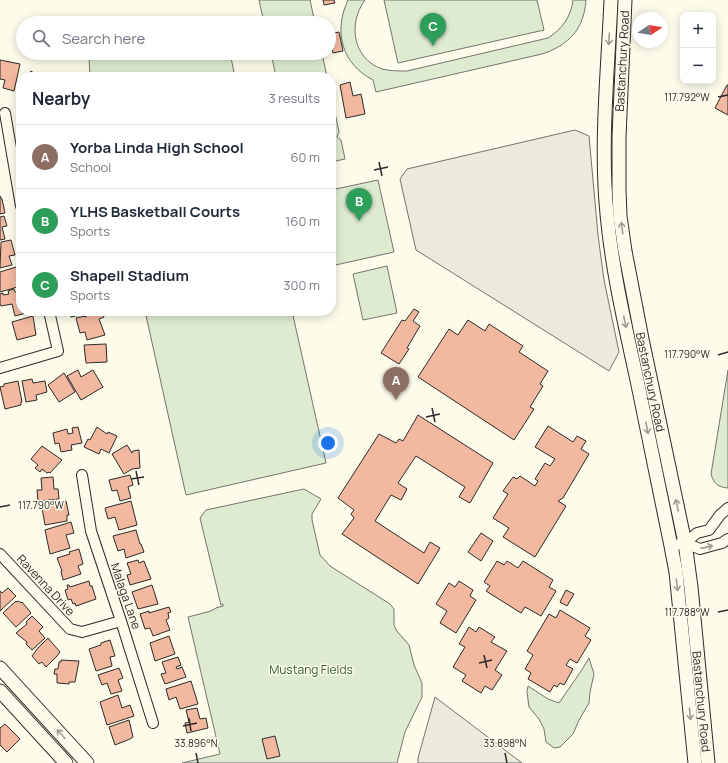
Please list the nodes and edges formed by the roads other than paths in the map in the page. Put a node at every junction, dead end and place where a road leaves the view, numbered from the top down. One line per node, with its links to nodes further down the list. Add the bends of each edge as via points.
1 (611, 0): 4 (main road, Bastanchury Road, one-way to 4)
2 (625, 0): 6 (main road, Bastanchury Road)
3 (5, 113): 5 (street)
4 (606, 119): 6 (main road, via 612,131 612,185); 7 (main road, Bastanchury Road, via 605,189)
5 (16, 177)
6 (619, 190): 8 (main road, Bastanchury Road, one-way to 6, via 625,251)
7 (611, 242): 8 (main road, via 617,249 626,299 628,304); 15 (main road, Bastanchury Road, one-way to 15, via 620,302)
8 (636, 307): 14 (main road, Bastanchury Road, one-way to 8)
9 (50, 316): 10 (street, via 58,351)
10 (0, 368)
11 (82, 475): 17 (street, Malaga Lane, via 90,531)
12 (728, 508): 14 (street, via 709,530)
13 (728, 539): 14 (street, one-way to 13, via 700,549)
14 (684, 543): 15 (street); 24 (main road, Bastanchury Road, via 691,587)
15 (671, 546): 23 (main road, Bastanchury Road, one-way to 23, via 679,600)
16 (0, 554): 17 (street, Ravenna Drive, via 70,629 82,632)
17 (121, 621): 20 (street, Malaga Lane)
18 (0, 668): 22 (main road, one-way to 18)
19 (0, 691): 21 (main road)
20 (153, 723)
21 (66, 763)
22 (87, 763)
23 (695, 763)
24 (708, 763)

